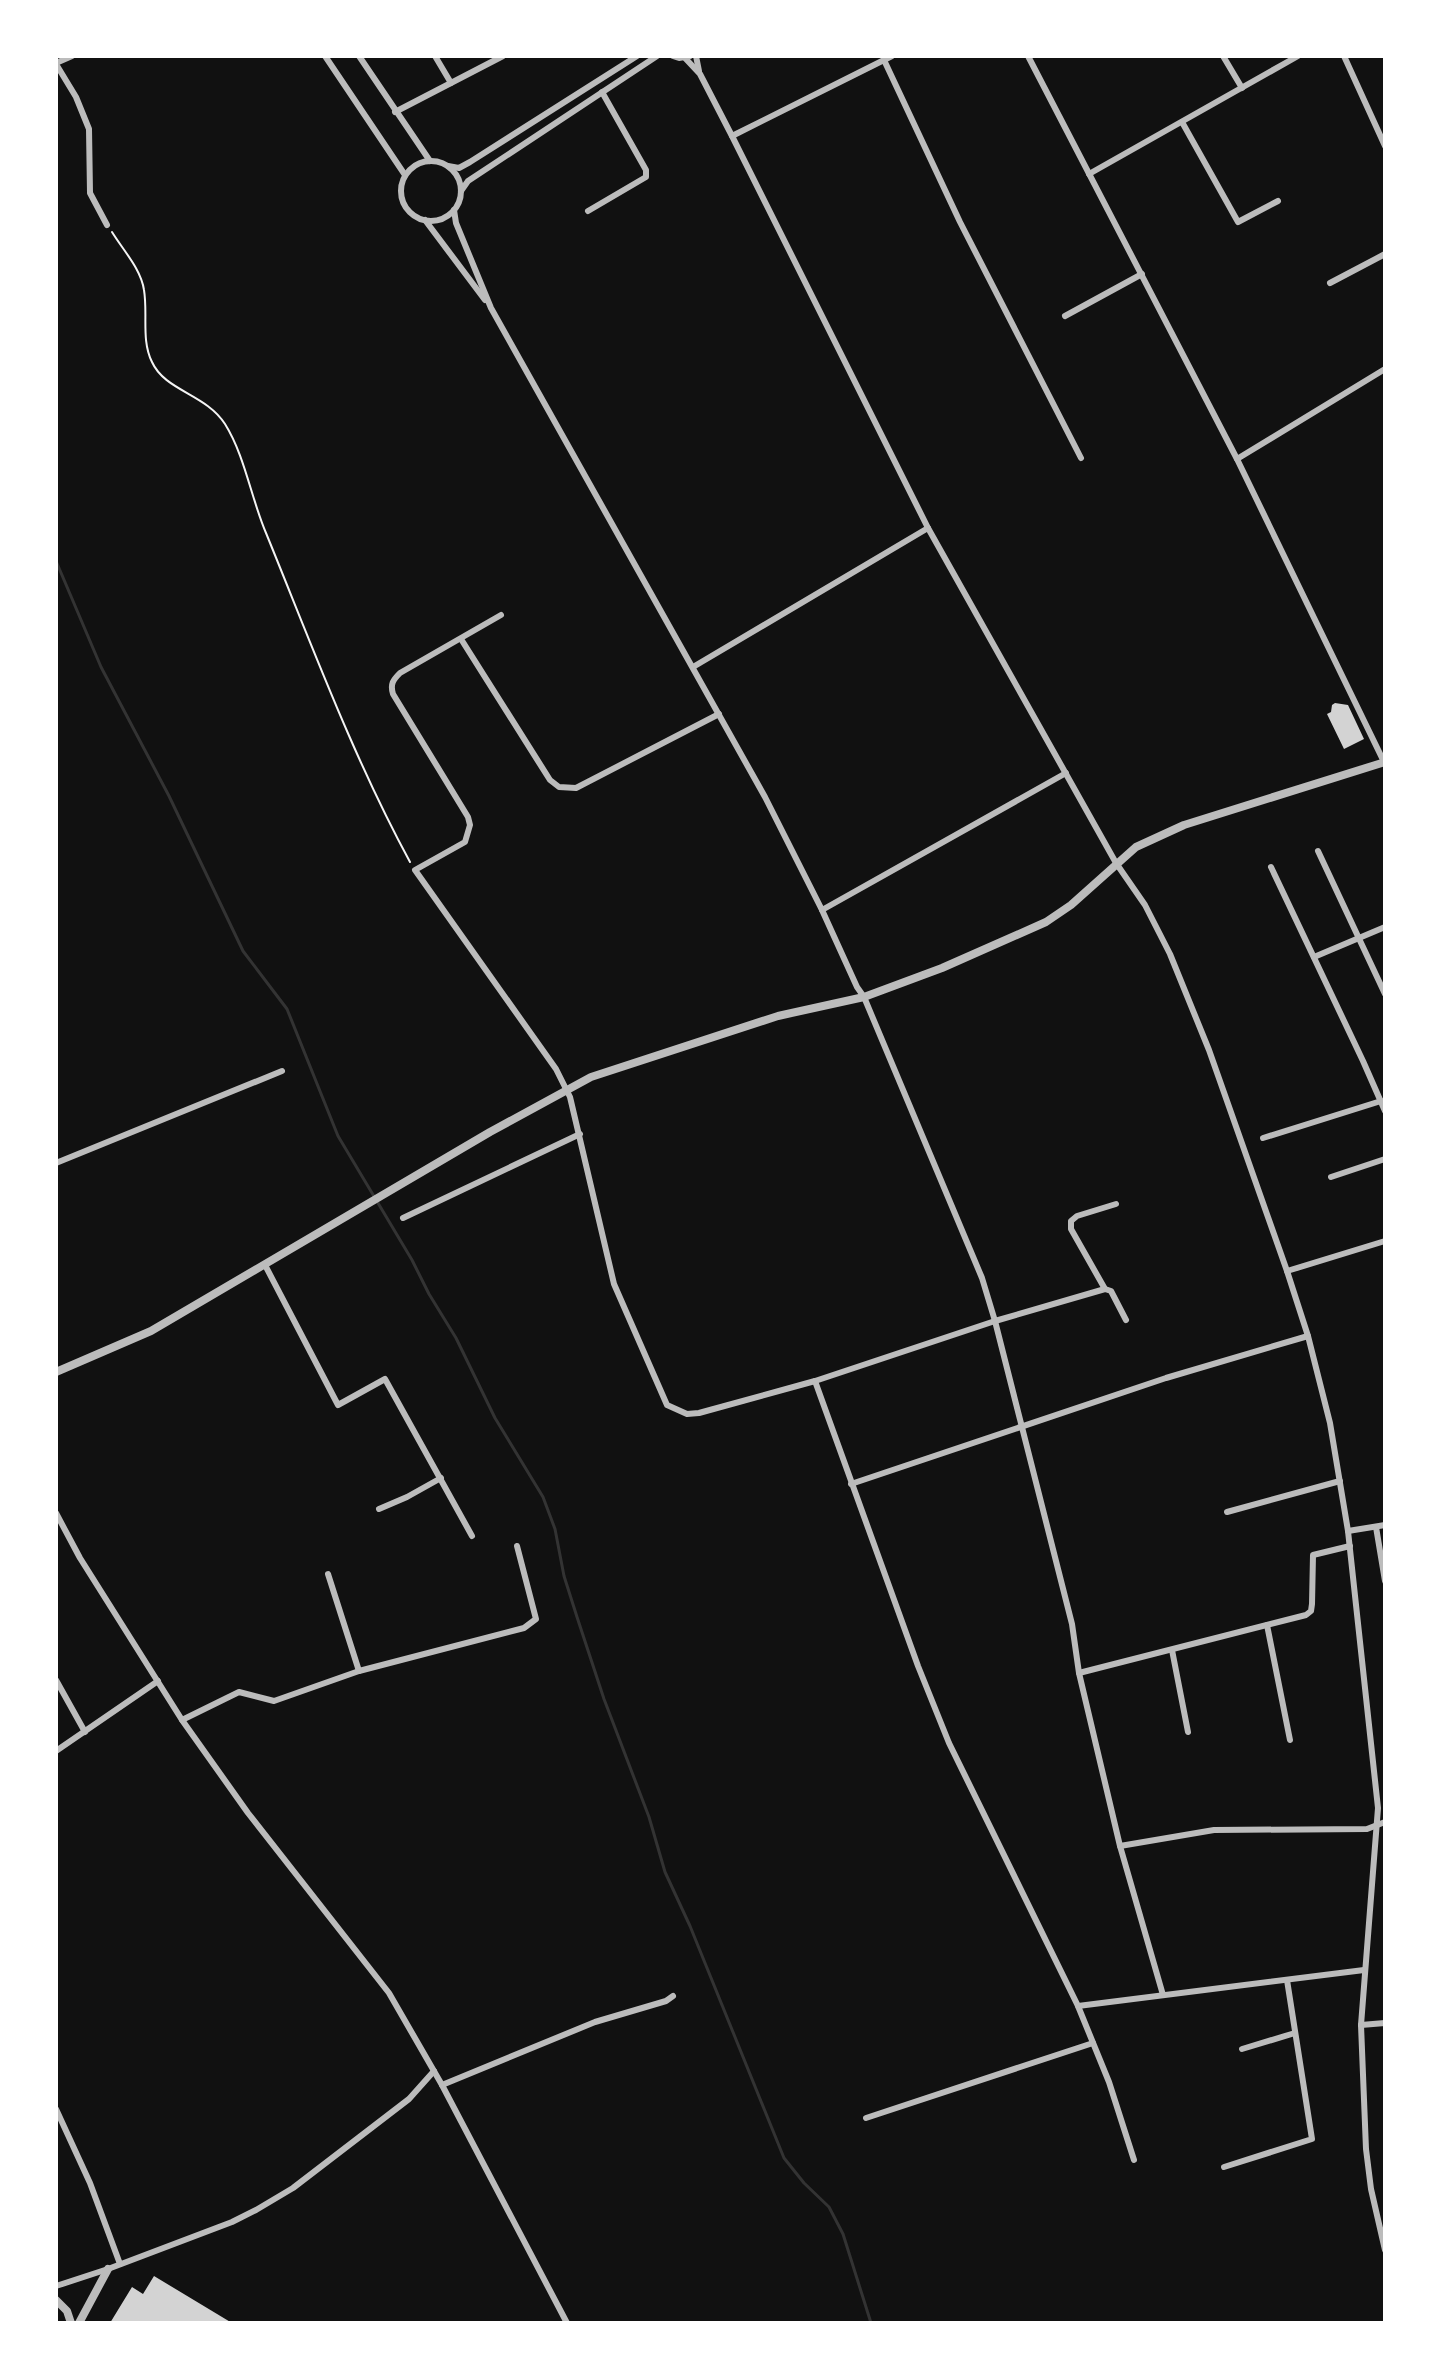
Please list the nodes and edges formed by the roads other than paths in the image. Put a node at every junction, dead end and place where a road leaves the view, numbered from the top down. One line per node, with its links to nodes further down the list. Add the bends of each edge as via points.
1 (72, 56): 16 (street)
2 (325, 56): 27 (street)
3 (359, 56): 20 (street)
4 (435, 56): 17 (street)
5 (503, 56): 17 (street)
6 (637, 56): 25 (street, via 470,162)
7 (657, 56): 19 (street)
8 (673, 56): 14 (street)
9 (892, 56): 15 (street)
10 (1028, 56): 26 (street)
11 (1223, 56): 18 (street)
12 (1298, 56): 18 (street)
13 (1344, 56): 23 (street)
14 (691, 57): 22 (street)
15 (884, 60): 22 (street); 40 (street)
16 (56, 63): 33 (street, via 86,119 90,193)
17 (451, 83): 20 (street)
18 (1242, 88): 21 (street)
19 (602, 92): 28 (street, via 468,181); 31 (street, via 646,177)
20 (395, 112): 24 (street)
21 (1182, 122): 26 (street); 29 (street, via 1238,222)
22 (732, 136): 42 (street)
23 (1385, 146)
24 (430, 161): 25 (street); 27 (street)
25 (448, 166): 28 (street)
26 (1089, 174): 35 (street)
27 (405, 175): 32 (street, via 404,205)
28 (461, 191): 30 (street)
29 (1278, 201)
30 (454, 210): 32 (street, via 439,220); 37 (street)
31 (588, 211)
32 (425, 220): 37 (street)
33 (107, 225)
34 (1385, 254): 36 (street)
35 (1142, 274): 38 (street); 41 (street)
36 (1330, 283)
37 (491, 308): 45 (street)
38 (1065, 316)
39 (1385, 369): 41 (street)
40 (1081, 458)
41 (1237, 459): 47 (street)
42 (928, 528): 45 (street); 48 (street)
43 (501, 615): 44 (street)
44 (461, 639): 46 (street, via 559,787 576,788); 59 (street, via 400,673 391,687 470,825 465,842 415,870)
45 (693, 667): 46 (street)
46 (719, 714): 52 (street)
47 (1385, 763): 50 (street, via 1184,825 1136,847)
48 (1066, 773): 50 (street); 52 (street)
49 (1318, 851): 54 (street)
50 (1116, 863): 57 (street, via 1046,922); 71 (street, via 1170,954)
51 (1271, 867): 55 (street)
52 (822, 910): 57 (street)
53 (1385, 927): 54 (street)
54 (1359, 938): 55 (street); 56 (street)
55 (1314, 957): 60 (street)
56 (1385, 994)
57 (864, 997): 59 (street, via 778,1016); 74 (street, via 982,1278)
58 (282, 1071): 65 (street)
59 (567, 1089): 62 (street); 70 (street)
60 (1381, 1101): 61 (street); 63 (street)
61 (1385, 1111)
62 (580, 1134): 68 (street); 77 (street, via 614,1284 667,1405 699,1413)
63 (1263, 1138)
64 (1385, 1159): 66 (street)
65 (56, 1163)
66 (1331, 1177)
67 (1116, 1204): 72 (street, via 1071,1221)
68 (403, 1218)
69 (1385, 1241): 71 (street)
70 (265, 1265): 76 (street, via 151,1331); 79 (street, via 338,1405 385,1379)
71 (1287, 1271): 75 (street)
72 (1105, 1289): 73 (street); 74 (street)
73 (1126, 1320)
74 (995, 1321): 77 (street); 78 (street)
75 (1308, 1336): 78 (street); 80 (street)
76 (56, 1372)
77 (815, 1381): 81 (street)
78 (1022, 1427): 81 (street); 96 (street, via 1072,1624)
79 (441, 1478): 82 (street); 88 (street)
80 (1340, 1481): 83 (street); 87 (street)
81 (851, 1484): 110 (street, via 949,1743)
82 (379, 1509)
83 (1227, 1512)
84 (56, 1514): 98 (street)
85 (1385, 1525): 86 (street)
86 (1376, 1527): 87 (street); 92 (street)
87 (1348, 1531): 90 (street)
88 (472, 1536)
89 (517, 1546): 95 (street, via 536,1619 524,1628)
90 (1350, 1546): 93 (street, via 1313,1555 1311,1611); 104 (street)
91 (328, 1574): 95 (street)
92 (1385, 1581)
93 (1267, 1625): 94 (street); 102 (street)
94 (1172, 1650): 96 (street); 101 (street)
95 (359, 1671): 99 (street, via 274,1701 239,1692)
96 (1079, 1673): 105 (street)
97 (56, 1680): 100 (street)
98 (158, 1681): 99 (street); 100 (street)
99 (182, 1720): 116 (street, via 389,1993)
100 (85, 1732): 103 (street)
101 (1188, 1732)
102 (1290, 1740)
103 (56, 1751)
104 (1381, 1824): 105 (street, via 1367,1829 1214,1830); 106 (street)
105 (1120, 1846): 108 (street)
106 (1364, 1970): 107 (street); 112 (street)
107 (1287, 1980): 108 (street); 113 (street)
108 (1163, 1995): 110 (street)
109 (673, 1996): 117 (street)
110 (1078, 2006): 114 (street)
111 (1385, 2023): 112 (street)
112 (1361, 2025): 122 (street, via 1368,2162)
113 (1295, 2033): 115 (street); 121 (street, via 1312,2139)
114 (1093, 2043): 119 (street); 120 (street)
115 (1242, 2049)
116 (434, 2071): 117 (street); 123 (street, via 409,2099 293,2188 232,2222)
117 (442, 2085): 129 (street)
118 (56, 2109): 123 (street)
119 (866, 2118)
120 (1134, 2160)
121 (1224, 2167)
122 (1385, 2250)
123 (120, 2264): 124 (street)
124 (108, 2269): 125 (street); 128 (street)
125 (56, 2286)
126 (56, 2300): 127 (street)
127 (71, 2323)
128 (79, 2323)
129 (567, 2323)

